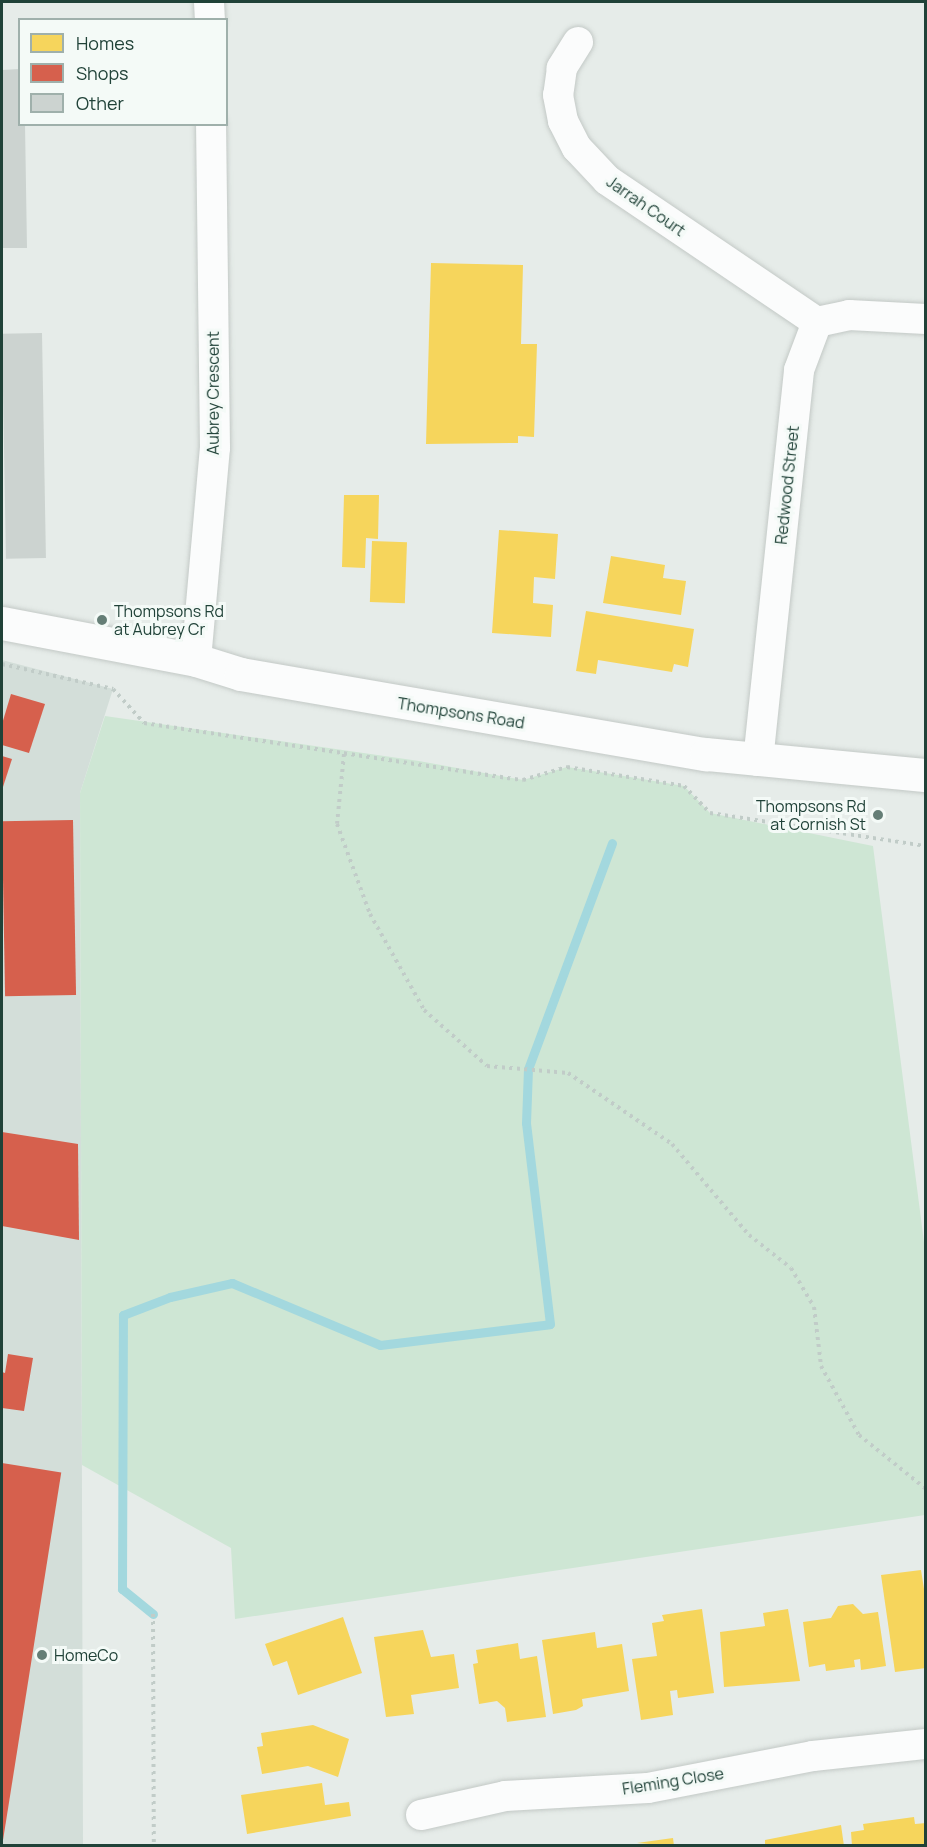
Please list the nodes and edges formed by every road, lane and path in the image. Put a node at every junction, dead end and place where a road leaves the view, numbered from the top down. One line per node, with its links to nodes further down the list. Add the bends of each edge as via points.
1 (209, 2): 2 (street)
2 (210, 18)
3 (578, 42): 6 (street, Jarrah Court, via 562,68 558,95 563,121 577,148 607,180)
4 (211, 126): 8 (street, Aubrey Crescent, via 215,448)
5 (926, 319): 6 (street, via 849,315)
6 (817, 322): 11 (street, Redwood Street, via 799,370)
7 (2, 623): 8 (street, Thompsons Road)
8 (196, 660): 11 (street, Thompsons Road, via 241,674 403,704)
9 (2, 664): 10 (path, via 113,689 144,723)
10 (344, 754): 13 (path, via 523,780 567,767 684,786 710,813); 14 (path, via 337,824 370,914 424,1010 487,1066 568,1073 672,1144 749,1235 791,1268 814,1306 821,1366 859,1435)
11 (758, 761): 12 (street, Thompsons Road)
12 (926, 775)
13 (926, 846)
14 (926, 1489)
15 (153, 1614): 18 (path)
16 (926, 1744): 17 (street, Fleming Close, via 813,1755 648,1788 505,1796)
17 (421, 1815)
18 (154, 1845)

